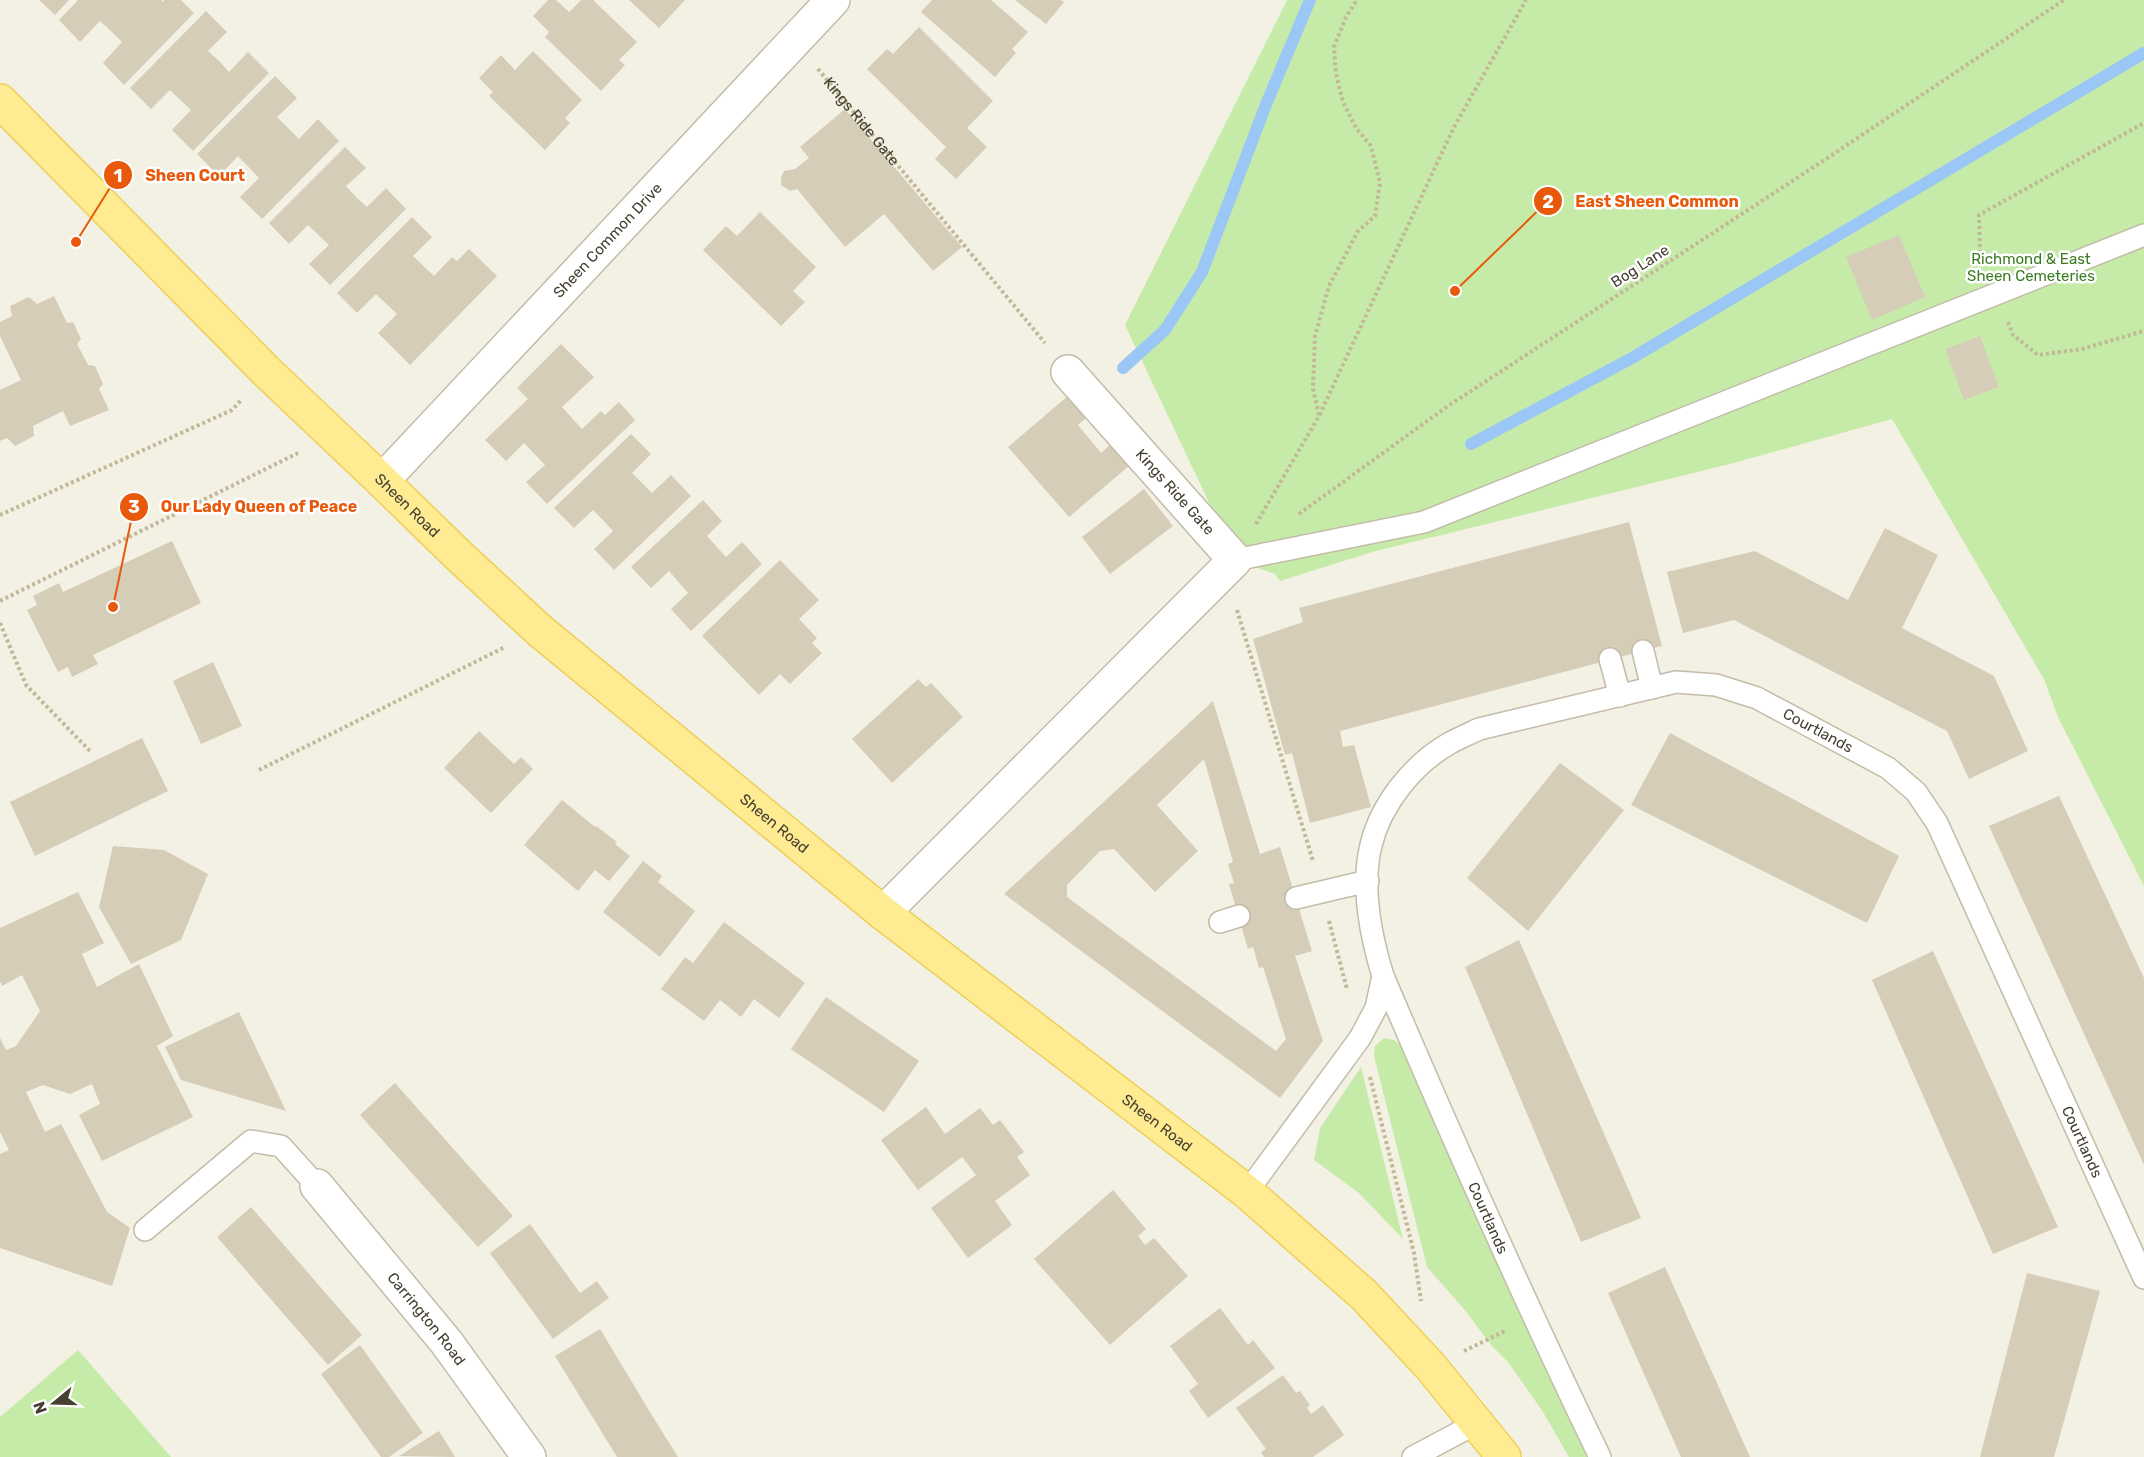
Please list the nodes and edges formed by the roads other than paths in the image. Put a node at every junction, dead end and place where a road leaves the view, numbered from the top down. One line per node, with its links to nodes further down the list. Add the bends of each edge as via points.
1 (833, 0): 5 (street, Sheen Common Drive)
2 (0, 101): 5 (main road, Sheen Road, via 266,371)
3 (2144, 235): 6 (lane, via 1424,522)
4 (1068, 372): 6 (street, Kings Ride Gate)
5 (382, 481): 13 (main road, Sheen Road, via 539,630)
6 (1235, 560): 13 (street)
7 (1643, 651): 9 (lane)
8 (1610, 659): 10 (lane)
9 (1652, 688): 10 (lane, Courtlands); 18 (lane, Courtlands, via 1676,682 1716,685 1757,698 1888,768 1916,792 1937,823)
10 (1620, 696): 11 (lane, Courtlands, via 1479,729 1425,760 1385,810 1371,846)
11 (1368, 880): 12 (lane); 14 (lane, Courtlands, via 1372,937)
12 (1296, 898)
13 (883, 913): 16 (main road, Sheen Road)
14 (1383, 976): 16 (lane, Courtlands, via 1376,1008 1360,1038); 23 (lane, Courtlands, via 1457,1151)
15 (317, 1186): 17 (lane, via 281,1146 251,1141); 20 (street, Carrington Road, via 447,1343)
16 (1247, 1192): 19 (main road, Sheen Road, via 1364,1295)
17 (145, 1230)
18 (2144, 1278)
19 (1477, 1423): 21 (lane); 22 (main road, Sheen Road)
20 (530, 1457)
21 (1413, 1457)
22 (1504, 1457)
23 (1600, 1457)

